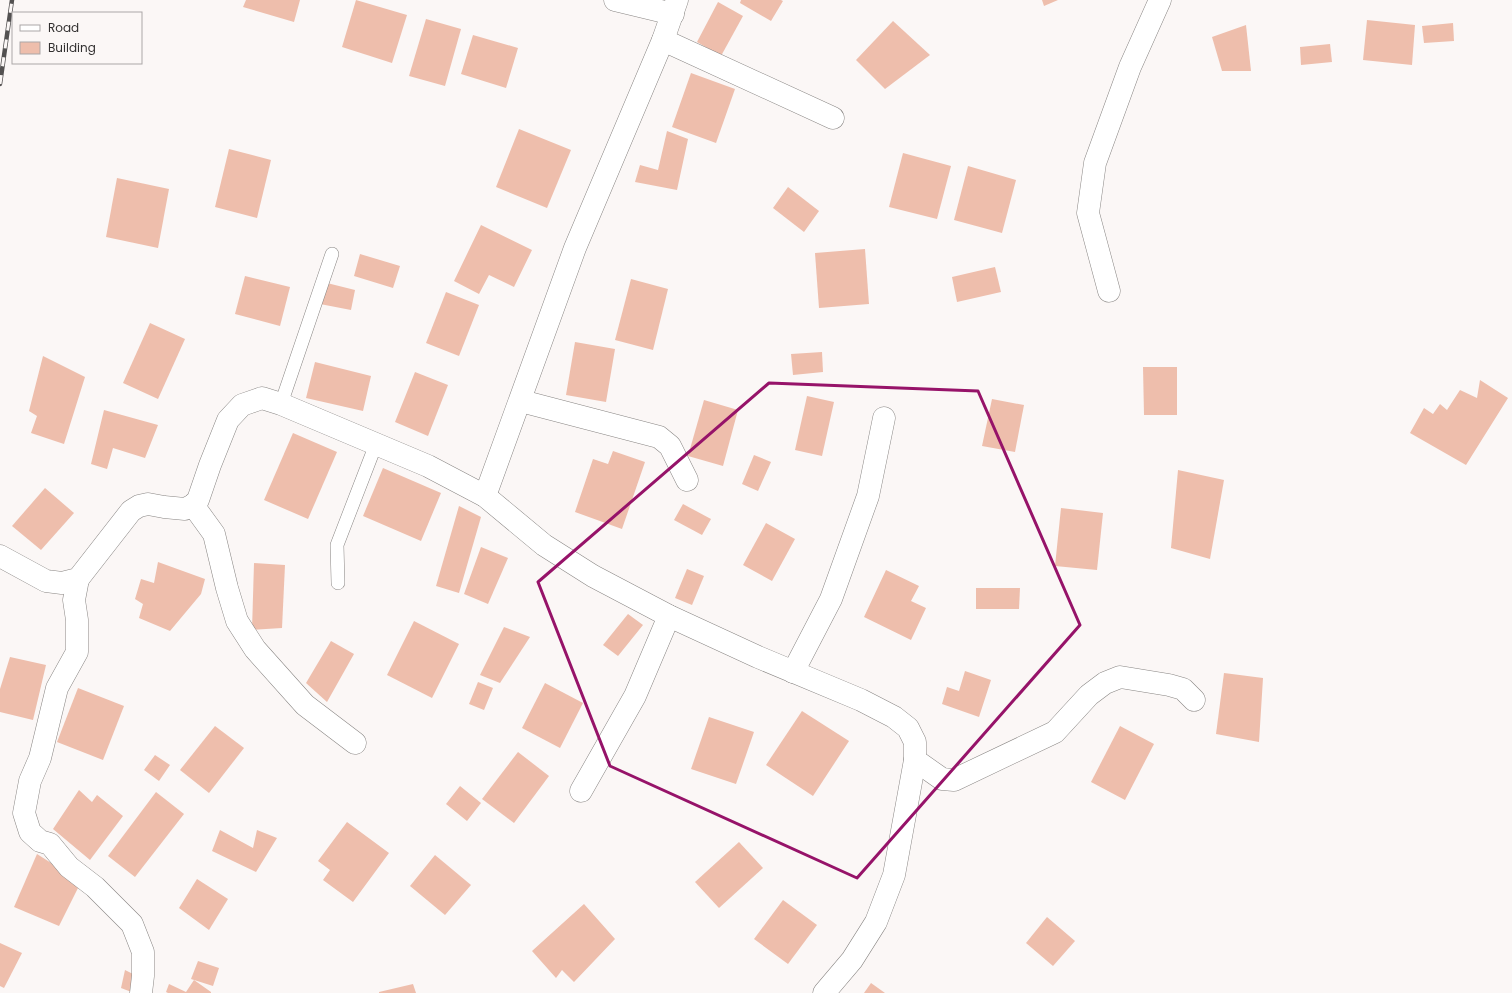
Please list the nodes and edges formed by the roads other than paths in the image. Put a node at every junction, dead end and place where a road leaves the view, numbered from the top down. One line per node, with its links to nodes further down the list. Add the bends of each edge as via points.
1 (615, 0): 3 (street)
2 (1160, 0): 7 (street, via 1130,67 1095,163 1088,213)
3 (675, 7): 4 (street)
4 (663, 40): 5 (street); 8 (street, via 575,248)
5 (832, 118)
6 (332, 254): 9 (lane)
7 (1109, 291)
8 (521, 401): 12 (street, via 659,437 670,446); 13 (street)
9 (281, 404): 11 (street); 14 (street, via 262,398 242,405 228,420 198,500)
10 (884, 418): 19 (street, via 868,496 831,599)
11 (376, 444): 13 (street, via 428,466); 17 (lane, via 337,545)
12 (687, 480)
13 (486, 496): 18 (street, via 544,545 593,576)
14 (193, 505): 16 (street, via 185,509 148,504 138,506); 21 (street, via 214,534 237,621 255,649 305,705)
15 (0, 556): 16 (street, via 46,581)
16 (78, 579): 24 (street, via 74,600 77,652 57,688 40,758 30,781 24,813 30,832 40,841 50,844 69,867 96,887 132,924 143,952)
17 (338, 583)
18 (669, 616): 19 (street); 23 (street, via 635,696)
19 (792, 672): 22 (street, via 861,700 894,717 908,728 915,742)
20 (1194, 700): 22 (street, via 1183,689 1120,677 1105,683 1089,695 1055,732 954,780 942,779)
21 (355, 743)
22 (915, 760): 25 (street, via 894,875 876,922 852,960)
23 (581, 791)
24 (141, 993)
25 (824, 993)

